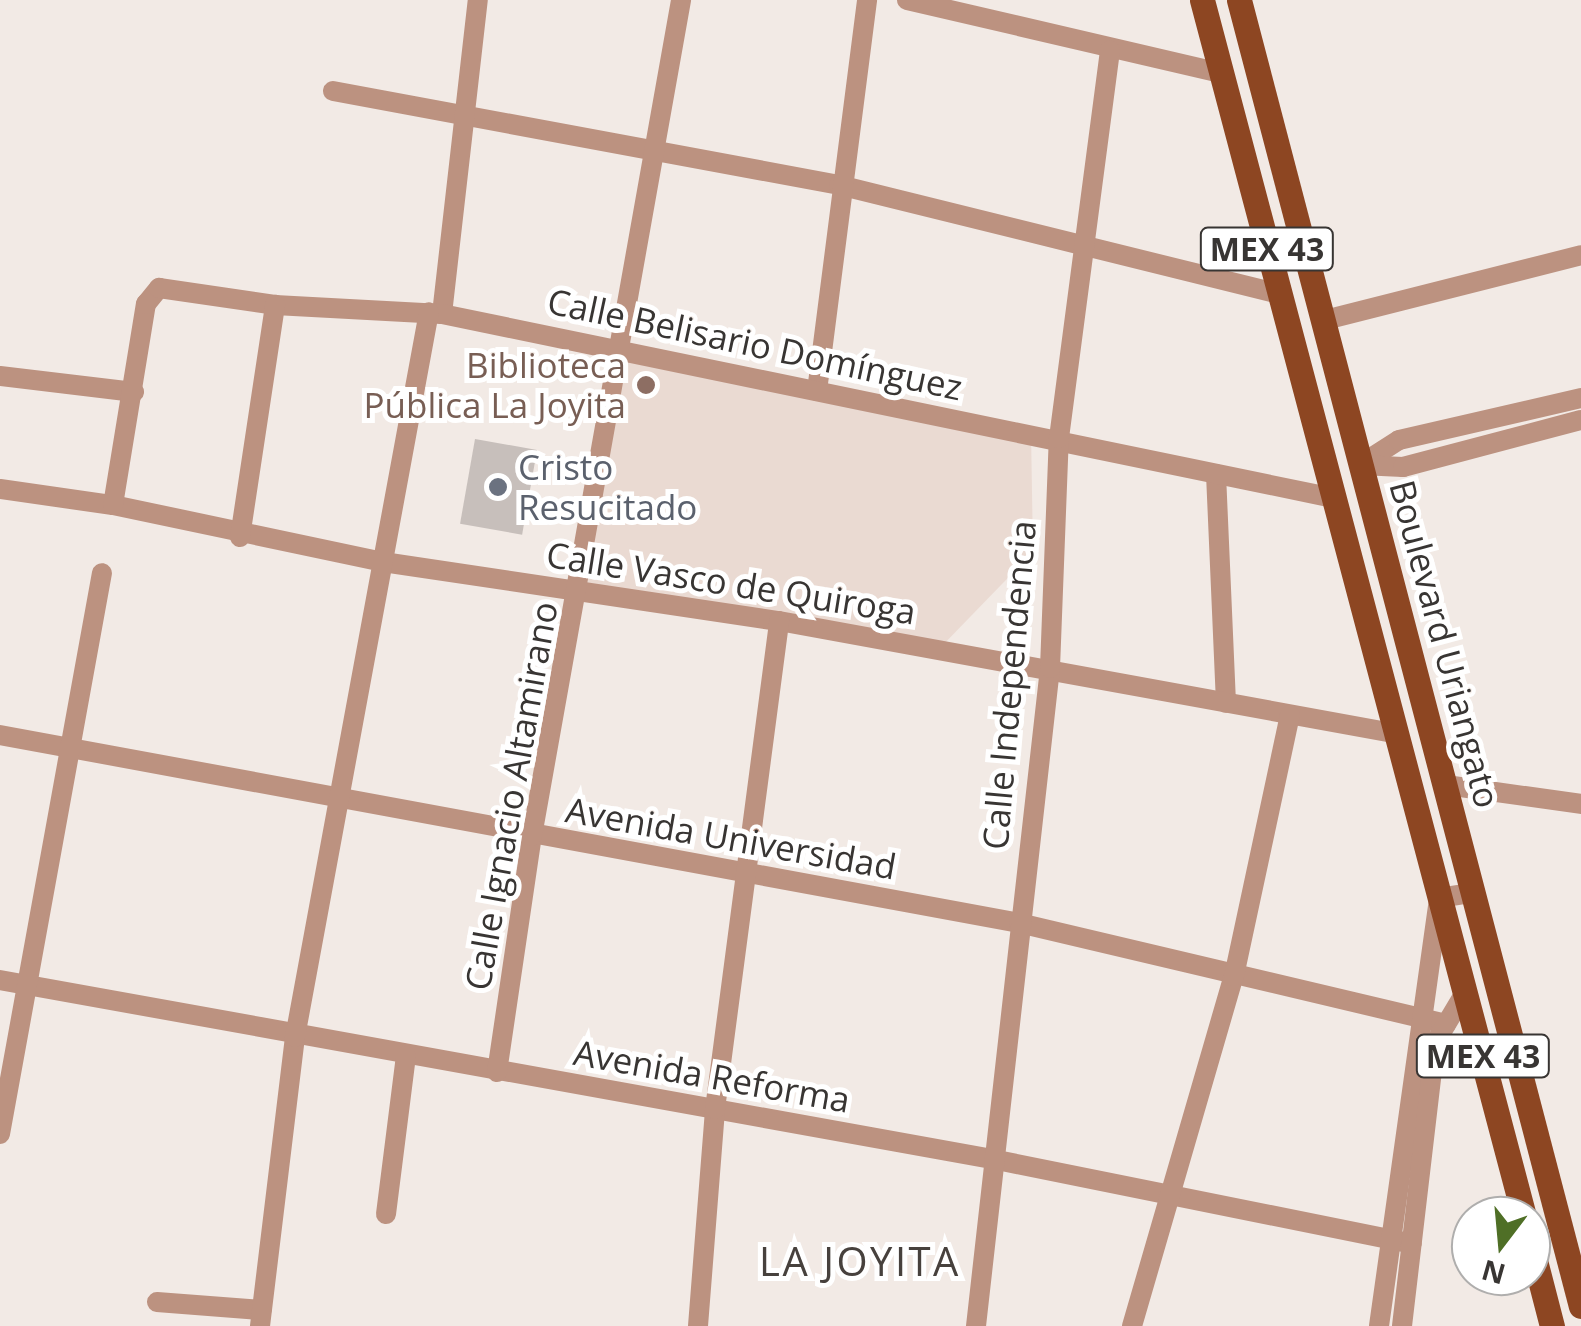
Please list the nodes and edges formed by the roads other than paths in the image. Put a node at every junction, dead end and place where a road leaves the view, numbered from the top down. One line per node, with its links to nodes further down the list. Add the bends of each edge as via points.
1 (478, 0): 10 (street)
2 (681, 0): 11 (street, Calle Ignacio Altamirano)
3 (866, 0): 12 (street)
4 (907, 0): 7 (street)
5 (1202, 0): 8 (main road, Boulevard Uriangato / MEX 43)
6 (1239, 0): 18 (main road, Boulevard Uriangato / MEX 43)
7 (1110, 50): 8 (street); 13 (street, Calle Independencia)
8 (1220, 73): 15 (main road, Boulevard Uriangato / MEX 43)
9 (332, 91): 10 (street)
10 (466, 116): 11 (street); 17 (street)
11 (656, 151): 12 (street); 19 (street, Calle Ignacio Altamirano)
12 (839, 185): 13 (street); 21 (street)
13 (1088, 244): 15 (street); 26 (street, Calle Independencia)
14 (1581, 255): 18 (street)
15 (1279, 294): 25 (main road, Boulevard Uriangato / MEX 43)
16 (275, 305): 17 (street, Calle Belisario Domínguez); 22 (street, Calle Belisario Domínguez, via 159,288 146,304); 32 (street)
17 (435, 313): 19 (street, Calle Belisario Domínguez); 33 (street)
18 (1325, 320): 27 (main road, Boulevard Uriangato / MEX 43)
19 (620, 348): 21 (street, Calle Belisario Domínguez); 35 (street, Calle Ignacio Altamirano)
20 (0, 376): 22 (street)
21 (817, 391): 26 (street, Calle Belisario Domínguez)
22 (134, 392): 31 (street)
23 (1581, 398): 27 (street, via 1400,440)
24 (1581, 420): 27 (street, via 1403,467)
25 (1318, 436): 27 (main road); 30 (main road, Boulevard Uriangato / MEX 43)
26 (1060, 438): 28 (street, Calle Belisario Domínguez); 37 (street, Calle Independencia)
27 (1360, 465): 30 (main road); 43 (main road, Boulevard Uriangato / MEX 43)
28 (1216, 474): 30 (street, Calle Belisario Domínguez); 38 (street)
29 (0, 489): 31 (street, Calle Vasco de Quiroga)
30 (1334, 498): 40 (main road, Boulevard Uriangato / MEX 43)
31 (114, 506): 32 (street, Calle Vasco de Quiroga)
32 (240, 537): 33 (street, Calle Vasco de Quiroga)
33 (383, 562): 35 (street, Calle Vasco de Quiroga); 44 (street)
34 (102, 573): 42 (street)
35 (580, 592): 36 (street, Calle Vasco de Quiroga); 46 (street, Calle Ignacio Altamirano)
36 (779, 621): 37 (street, Calle Vasco de Quiroga); 47 (street)
37 (1050, 668): 38 (street, Calle Vasco de Quiroga); 50 (street, Calle Independencia)
38 (1226, 702): 39 (street, Calle Vasco de Quiroga)
39 (1290, 715): 40 (street, Calle Vasco de Quiroga); 51 (street)
40 (1393, 733): 49 (main road, Boulevard Uriangato / MEX 43)
41 (0, 735): 42 (street, Avenida Universidad)
42 (72, 748): 44 (street, Avenida Universidad); 53 (street)
43 (1446, 784): 45 (street); 48 (main road, Boulevard Uriangato / MEX 43)
44 (338, 801): 46 (street, Avenida Universidad); 57 (street)
45 (1581, 804)
46 (532, 836): 47 (street, Avenida Universidad); 59 (street, Calle Ignacio Altamirano)
47 (744, 874): 50 (street, Avenida Universidad); 60 (street)
48 (1475, 892): 49 (street); 70 (main road, Boulevard Uriangato / MEX 43)
49 (1440, 898): 54 (main road, Boulevard Uriangato / MEX 43); 55 (street)
50 (1019, 923): 51 (street, Avenida Universidad); 62 (street, Calle Independencia)
51 (1234, 976): 55 (street, Avenida Universidad); 63 (street)
52 (0, 980): 53 (street, Avenida Reforma)
53 (28, 984): 57 (street, Avenida Reforma); 61 (street)
54 (1466, 991): 56 (street); 64 (main road, Boulevard Uriangato / MEX 43)
55 (1420, 1013): 56 (street, Avenida Universidad); 66 (street)
56 (1446, 1024): 67 (street, via 1435,1043)
57 (296, 1037): 58 (street, Avenida Reforma); 71 (street)
58 (406, 1056): 59 (street, Avenida Reforma); 65 (street)
59 (497, 1072): 60 (street, Avenida Reforma)
60 (715, 1108): 62 (street, Avenida Reforma); 72 (street)
61 (1, 1121)
62 (997, 1160): 63 (street, Avenida Reforma); 73 (street, Calle Independencia)
63 (1170, 1194): 66 (street, Avenida Reforma); 74 (street)
64 (1519, 1196)
65 (386, 1214)
66 (1388, 1238): 67 (street, Avenida Reforma); 75 (street)
67 (1412, 1244): 76 (street)
68 (1544, 1296): 77 (main road)
69 (157, 1302): 71 (street)
70 (1581, 1306)
71 (261, 1318)
72 (698, 1326)
73 (976, 1326)
74 (1132, 1326)
75 (1379, 1326)
76 (1402, 1326)
77 (1552, 1326)

